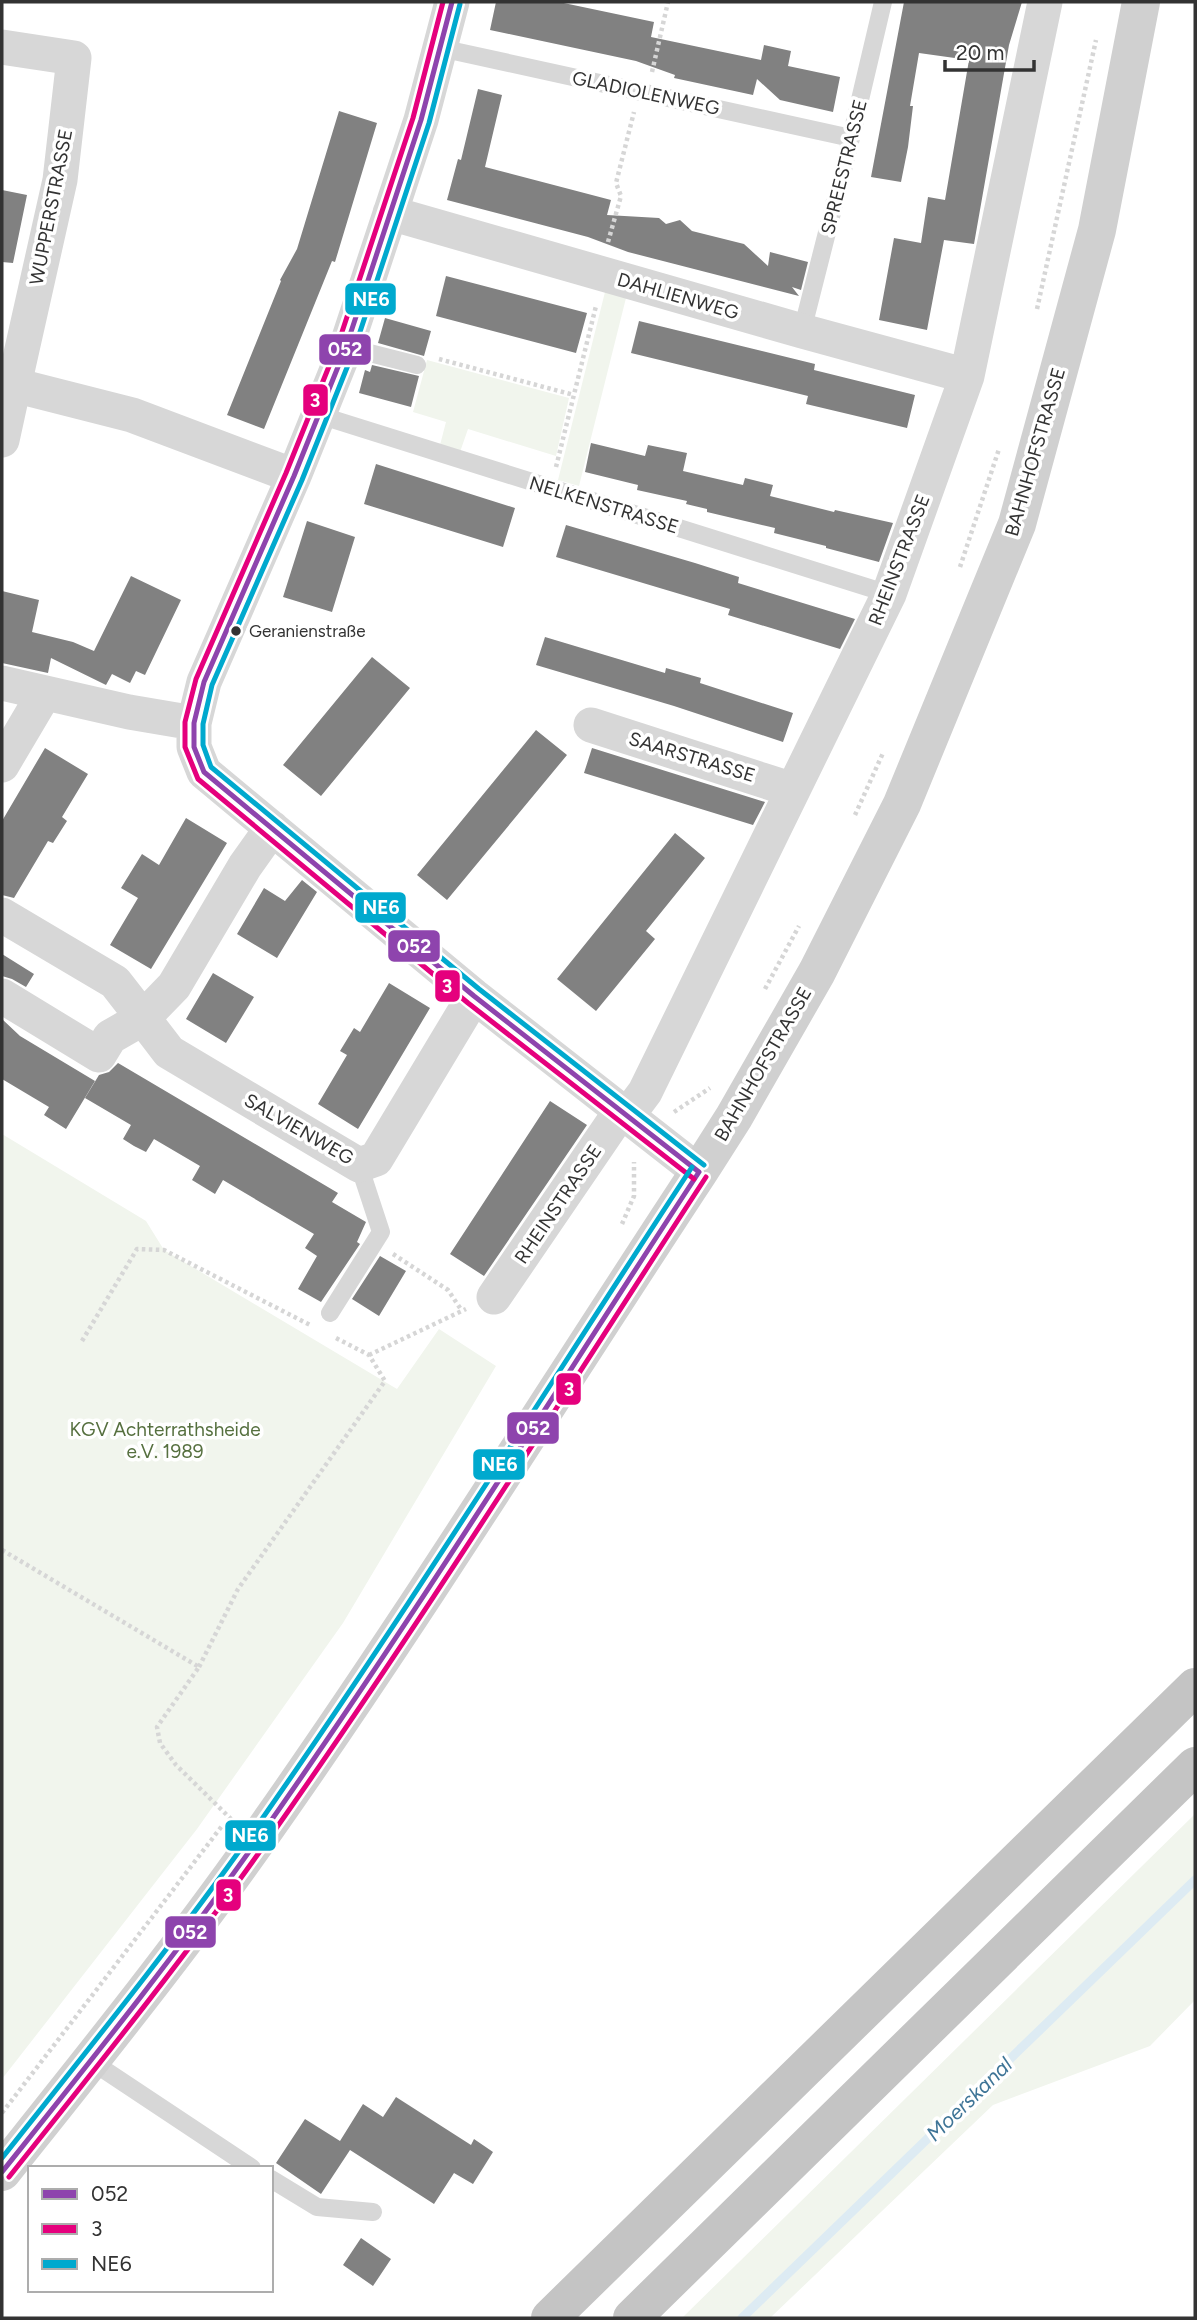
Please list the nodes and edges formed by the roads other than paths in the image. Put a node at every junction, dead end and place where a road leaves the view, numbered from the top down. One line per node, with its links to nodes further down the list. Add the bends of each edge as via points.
1 (452, 2): 6 (street)
2 (883, 2): 7 (lane, SPREESTRASSE)
3 (1045, 2): 12 (street, RHEINSTRASSE)
4 (1141, 2): 31 (main road, BAHNHOFSTRASSE, via 1097,230 1017,524 902,804 817,972)
5 (2, 47): 13 (street, WUPPERSTRASSE, via 74,58 60,180)
6 (440, 48): 7 (lane, GLADIOLENWEG); 8 (street)
7 (851, 138): 9 (lane, SPREESTRASSE)
8 (390, 213): 9 (street, DAHLIENWEG); 10 (street)
9 (802, 331): 12 (street, DAHLIENWEG)
10 (346, 347): 11 (lane); 14 (street)
11 (417, 365)
12 (967, 376): 17 (street, RHEINSTRASSE)
13 (14, 386): 15 (street, WUPPERSTRASSE); 16 (street, via 132,415)
14 (319, 415): 16 (street); 17 (lane, NELKENSTRASSE)
15 (2, 440)
16 (294, 476): 20 (street, via 204,682)
17 (889, 594): 23 (street, RHEINSTRASSE)
18 (2, 683): 19 (street)
19 (44, 694): 20 (street); 22 (street)
20 (194, 723): 24 (street, via 194,747 204,772)
21 (591, 725): 23 (street, SAARSTRASSE)
22 (2, 765)
23 (793, 790): 29 (street, RHEINSTRASSE, via 645,1091)
24 (272, 828): 27 (street); 28 (street, via 174,986)
25 (2, 915): 28 (street, SALVIENWEG, via 115,982)
26 (2, 996): 28 (street, via 99,1055 110,1037)
27 (474, 996): 29 (street); 30 (street, SALVIENWEG, via 376,1159)
28 (143, 1018): 30 (street, SALVIENWEG, via 169,1052)
29 (624, 1114): 31 (street); 32 (street, RHEINSTRASSE)
30 (359, 1165): 33 (lane, via 381,1232)
31 (699, 1172): 36 (main road, BAHNHOFSTRASSE, via 256,1842)
32 (494, 1297)
33 (330, 1313)
34 (1195, 1688): 41 (highway)
35 (1195, 1766): 42 (highway)
36 (91, 2061): 37 (lane); 38 (main road, BAHNHOFSTRASSE)
37 (249, 2166)
38 (2, 2172)
39 (273, 2180): 40 (lane, via 317,2207)
40 (373, 2212)
41 (550, 2318)
42 (632, 2318)

